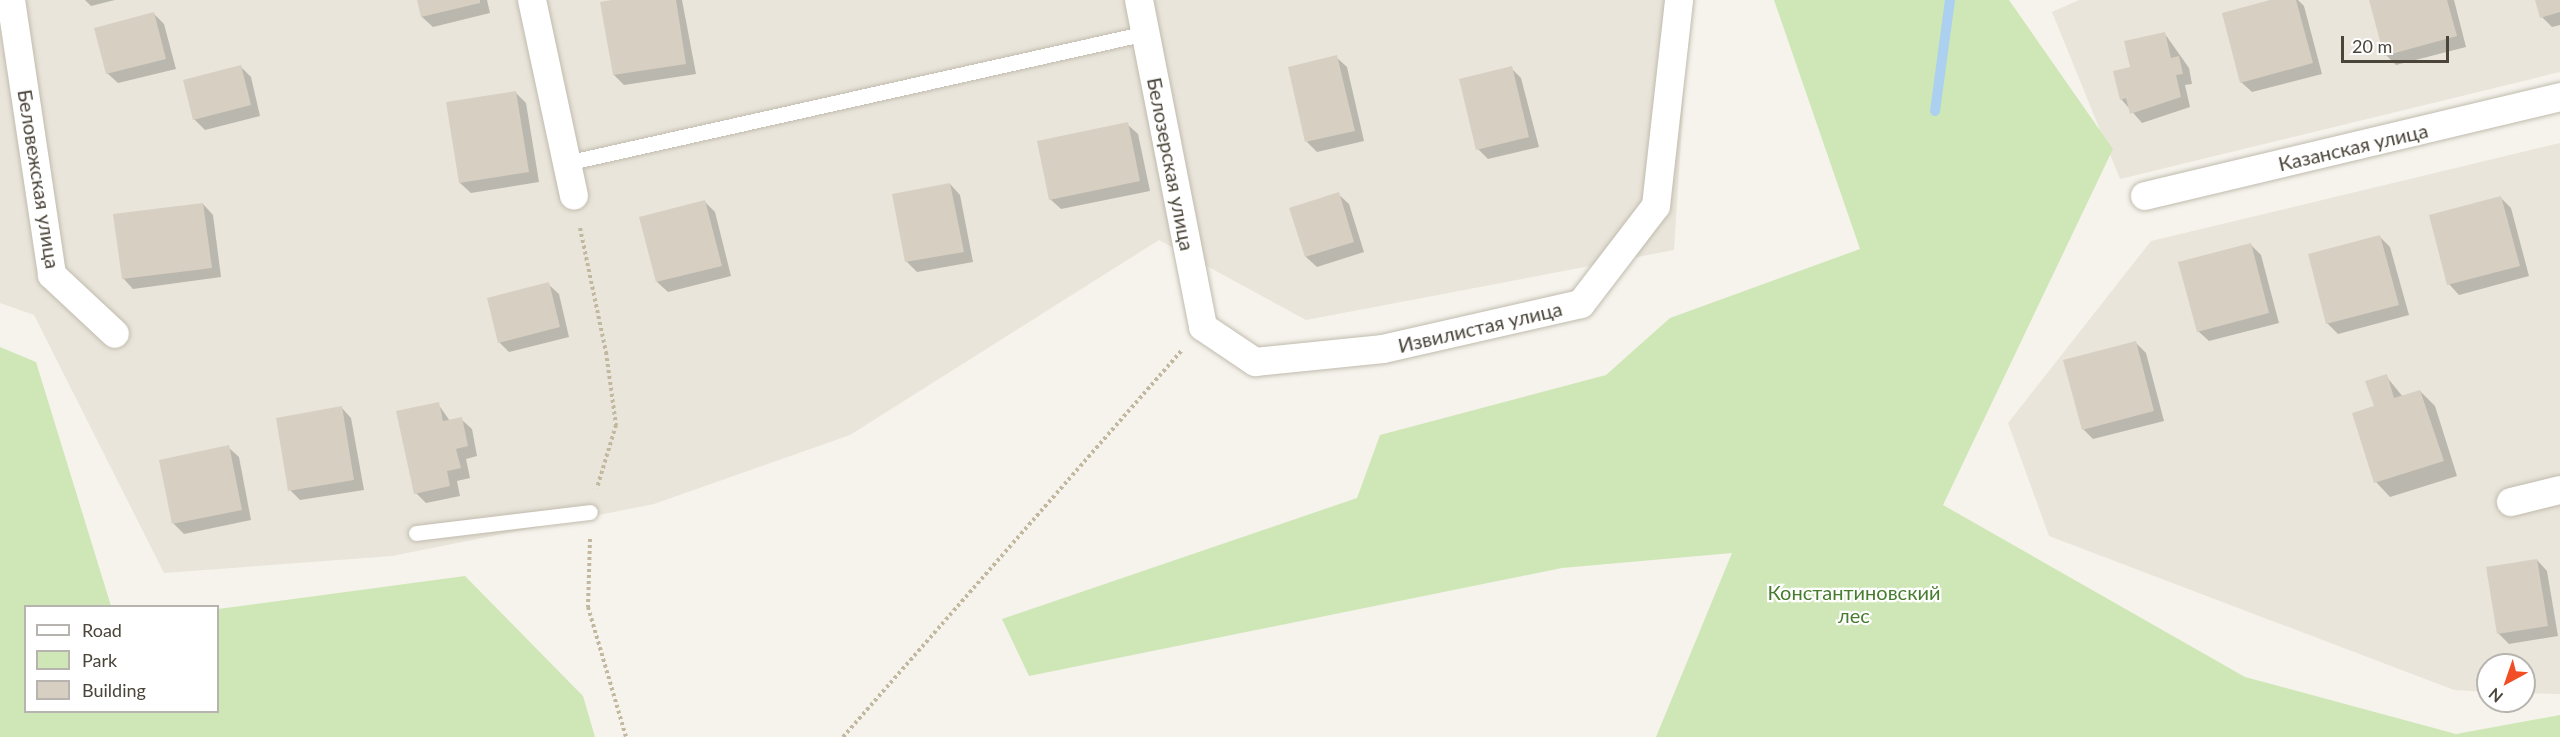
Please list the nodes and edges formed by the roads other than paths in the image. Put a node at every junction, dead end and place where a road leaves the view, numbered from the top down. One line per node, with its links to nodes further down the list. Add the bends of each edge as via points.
1 (12, 0): 11 (street, Беловежская улица, via 52,275)
2 (532, 0): 7 (street)
3 (1139, 0): 5 (street, Белозерская улица)
4 (1679, 0): 10 (street, Извилистая улица, via 1656,206 1581,304 1383,349 1256,362)
5 (1146, 33): 7 (lane); 10 (street, Белозерская улица)
6 (2560, 97): 9 (street, Казанская улица)
7 (566, 163): 8 (street)
8 (574, 196)
9 (2145, 196)
10 (1203, 327)
11 (114, 334)
12 (2560, 490): 13 (street)
13 (2511, 502)
14 (590, 512): 15 (lane)
15 (416, 532)

